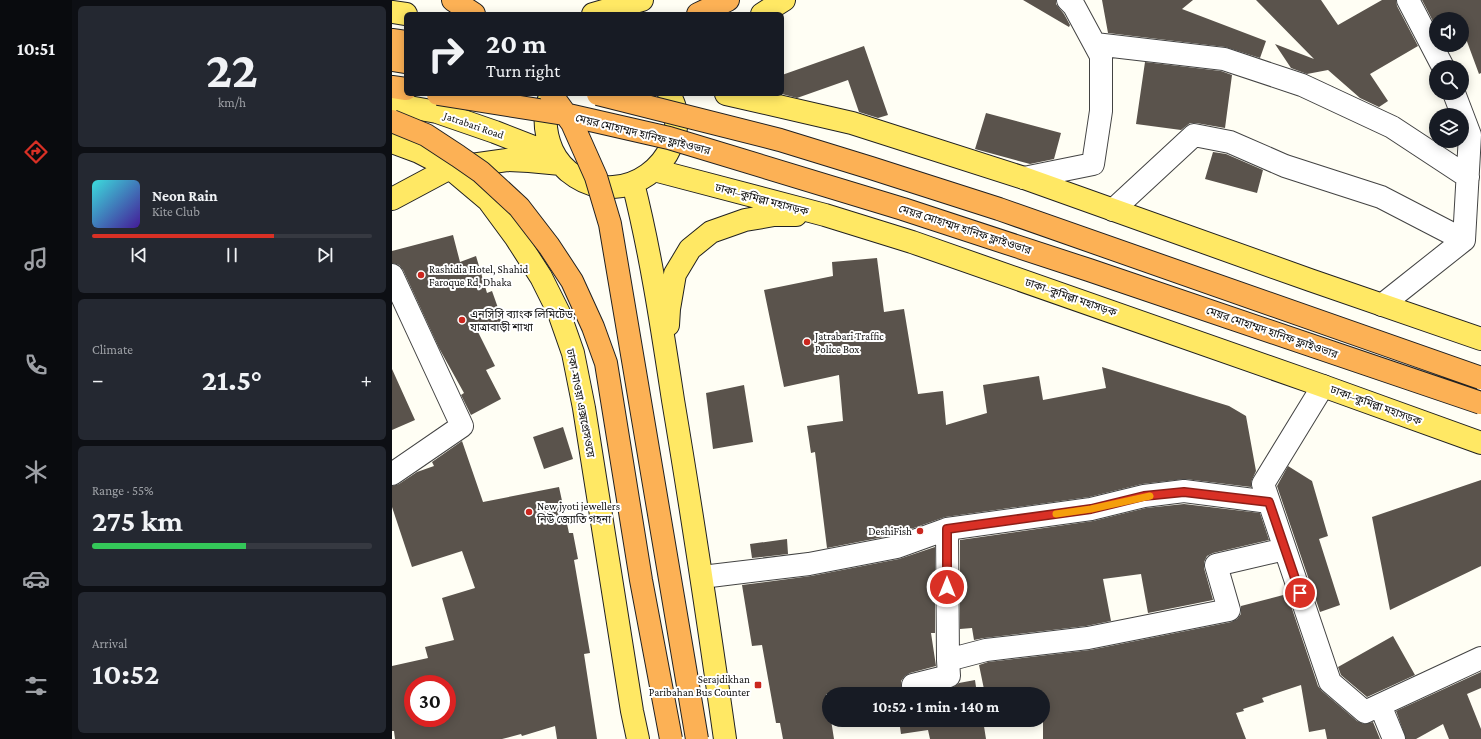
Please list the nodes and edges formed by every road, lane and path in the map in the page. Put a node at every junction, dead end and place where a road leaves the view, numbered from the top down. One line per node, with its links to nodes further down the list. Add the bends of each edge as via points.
1 (453, 0): 8 (highway)
2 (642, 0): 9 (main road)
3 (728, 0): 10 (highway)
4 (784, 0): 11 (main road)
5 (1068, 0): 15 (street)
6 (1408, 0): 17 (street)
7 (392, 12): 12 (main road)
8 (471, 12)
9 (600, 12)
10 (702, 12)
11 (765, 12)
12 (404, 14)
13 (392, 40): 14 (highway)
14 (404, 42)
15 (1095, 44): 35 (street, via 1224,59 1302,85 1392,127); 36 (street, via 1101,56 1101,111 1093,164)
16 (392, 60): 18 (highway)
17 (1440, 60)
18 (404, 62)
19 (392, 87): 20 (highway)
20 (404, 89)
21 (473, 96): 27 (main road)
22 (550, 96): 32 (main road, via 545,122 547,139)
23 (552, 96): 61 (highway, bridge, via 578,136 596,177 610,224)
24 (606, 96): 46 (highway, bridge, via 780,140 999,209)
25 (670, 96): 34 (main road, via 675,107 676,119 673,141 666,157)
26 (738, 96): 36 (main road, via 852,123)
27 (440, 100): 29 (main road, Jatrabari Road); 31 (main road); 32 (main road, Jatrabari Road, via 495,132); 48 (highway, মেয়র মোহাম্মদ হানিফ ফ্লাইওভার, bridge, via 564,114 669,138 903,208)
28 (1457, 100): 35 (street, via 1470,136)
29 (392, 104)
30 (392, 121): 60 (highway, bridge, via 426,135 482,172 519,207 572,281 593,327 606,363 641,580)
31 (392, 142): 33 (main road, ঢাকা-মাওয়া এক্সপ্রেসওয়ে)
32 (557, 160): 33 (main road, via 507,160); 37 (main road, Jatrabari Road, via 581,180 594,185 620,186)
33 (450, 168): 38 (main road); 59 (main road, ঢাকা-মাওয়া এক্সপ্রেসওয়ে, via 488,200 516,238 541,277 556,307 573,353)
34 (654, 170): 37 (main road); 40 (main road, ঢাকা–কুমিল্লা মহাসড়ক)
35 (1468, 177): 41 (street)
36 (1024, 178): 39 (main road)
37 (633, 183): 45 (main road, via 644,228)
38 (392, 199)
39 (1113, 210): 41 (street, via 1194,135 1230,142 1285,166 1381,197); 43 (main road)
40 (825, 215): 45 (main road, via 774,215 745,220 711,232 690,249 676,274 669,309); 47 (main road, ঢাকা–কুমিল্লা মহাসড়ক, via 951,256)
41 (1464, 240): 43 (street)
42 (392, 275): 50 (street, via 462,426)
43 (1382, 305): 44 (main road)
44 (1481, 339)
45 (666, 353): 54 (main road)
46 (1481, 378)
47 (1323, 386): 49 (main road, ঢাকা–কুমিল্লা মহাসড়ক); 51 (street, via 1263,484)
48 (1481, 403)
49 (1481, 443)
50 (392, 474)
51 (1269, 502): 52 (street, via 1184,492 1144,496 1091,509); 53 (street)
52 (947, 529): 54 (street, via 897,547 809,564); 56 (street)
53 (1285, 548): 56 (street, via 1216,565 1228,610 1088,638 986,650); 58 (street, via 1330,682 1365,712)
54 (702, 577): 62 (main road)
55 (1481, 658): 58 (street)
56 (948, 660): 57 (street, via 949,676)
57 (913, 685)
58 (1380, 705): 63 (street)
59 (638, 739)
60 (671, 739)
61 (697, 739)
62 (725, 739)
63 (1394, 739)

